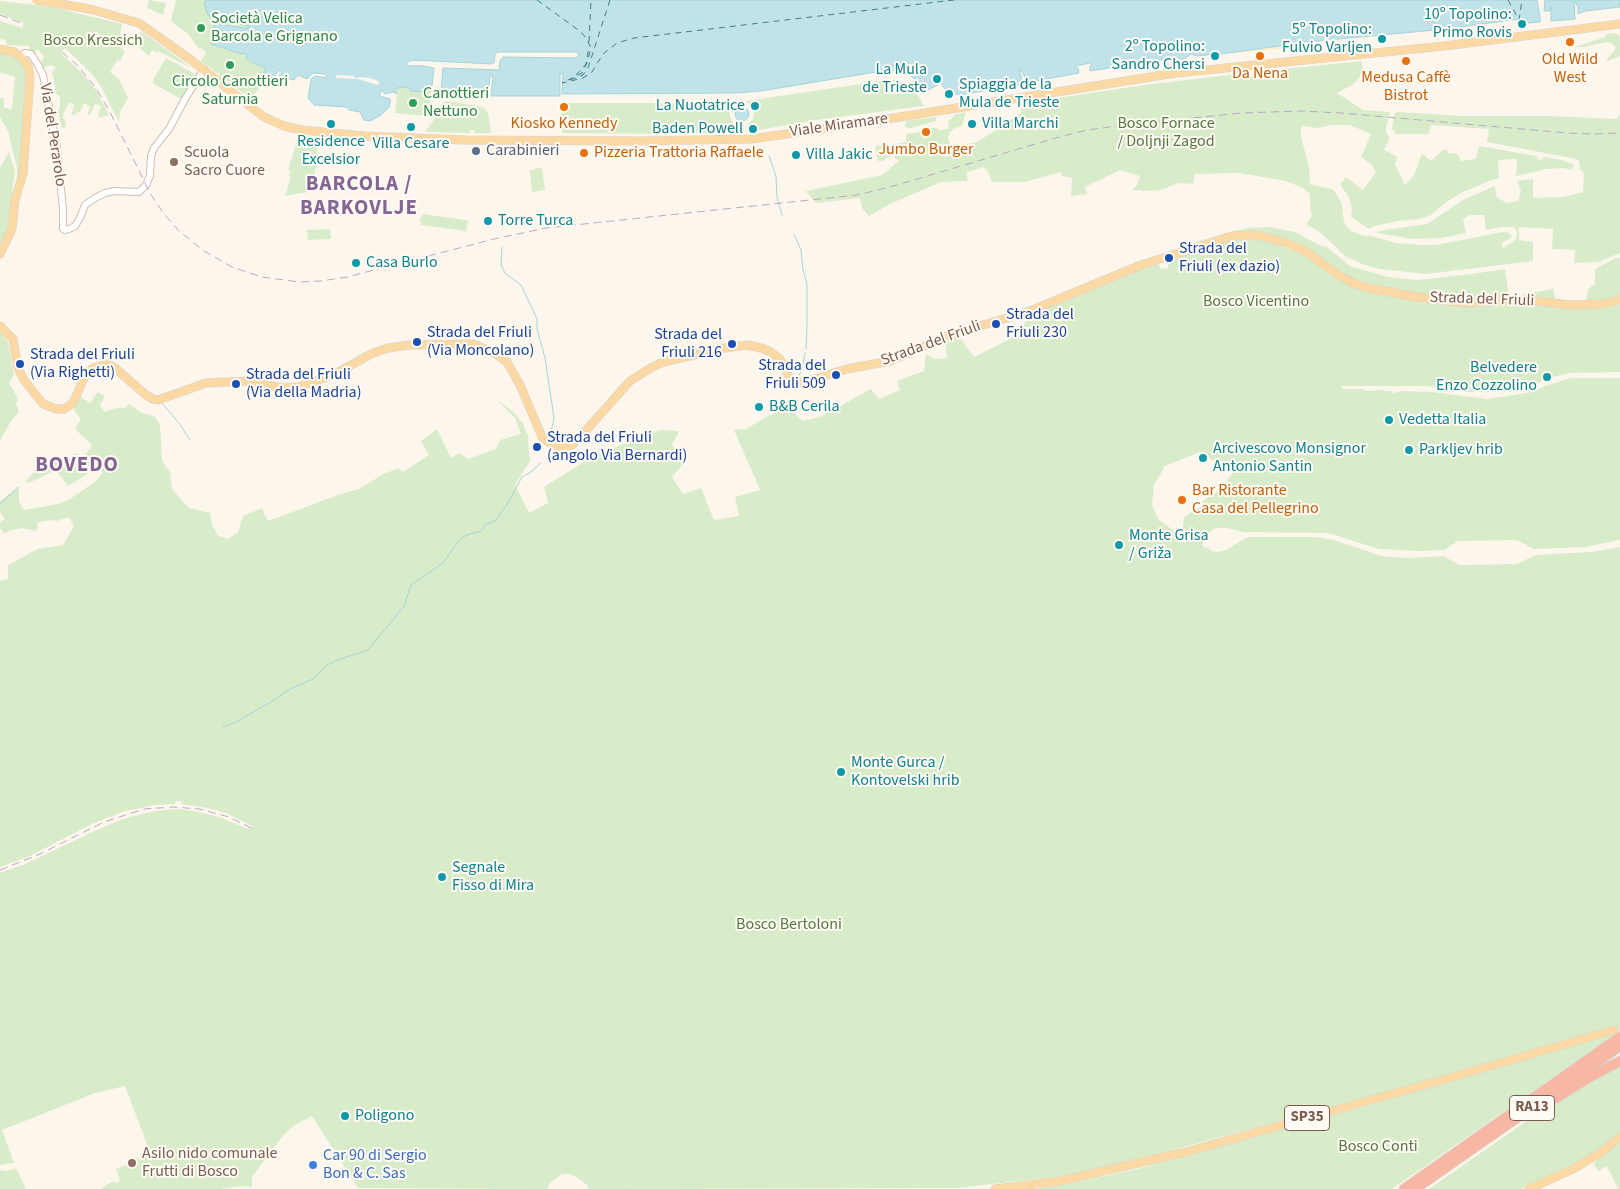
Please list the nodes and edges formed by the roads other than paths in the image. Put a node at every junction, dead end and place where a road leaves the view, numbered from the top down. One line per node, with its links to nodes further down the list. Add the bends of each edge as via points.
1 (37, 0): 3 (main road, Viale Miramare)
2 (61, 0): 3 (main road, Viale Miramare)
3 (90, 9): 7 (main road, Viale Miramare, via 139,23)
4 (1620, 24): 7 (main road, Viale Miramare, via 1444,46 1176,73 741,140 416,139 302,130 271,121)
5 (0, 49): 6 (main road)
6 (21, 57): 7 (street, Via del Perarolo, via 25,53 30,54 43,75 57,149 63,229 70,230 89,202 114,191 139,192 149,182 156,145); 8 (main road, via 28,66 30,78 24,168 15,200 12,229)
7 (204, 69)
8 (0, 254)
9 (1620, 300): 10 (main road, Strada del Friuli, via 1568,305 1529,300 1467,303 1418,297 1353,283 1307,252 1277,240 1257,235 1232,236 1141,265 1030,311 950,335 890,361 847,369 805,382 792,380 780,359 771,352 747,345 663,362 630,381 572,445 562,447 553,446 542,437 520,385 506,362 474,344 388,348 298,387 282,388 247,381 206,383 158,400 146,395 108,364 93,368 85,376 73,403 64,409 56,409 43,404 24,380 18,368 13,340)
10 (0, 326)
11 (1617, 1034): 16 (main road, SP35, via 1177,1154 1060,1181); 17 (highway)
12 (1620, 1046): 15 (highway, RA13)
13 (1620, 1061): 15 (highway)
14 (1620, 1137): 19 (main road, via 1575,1168)
15 (1469, 1152): 18 (highway, RA13)
16 (995, 1189)
17 (1404, 1189)
18 (1415, 1189)
19 (1529, 1189)

